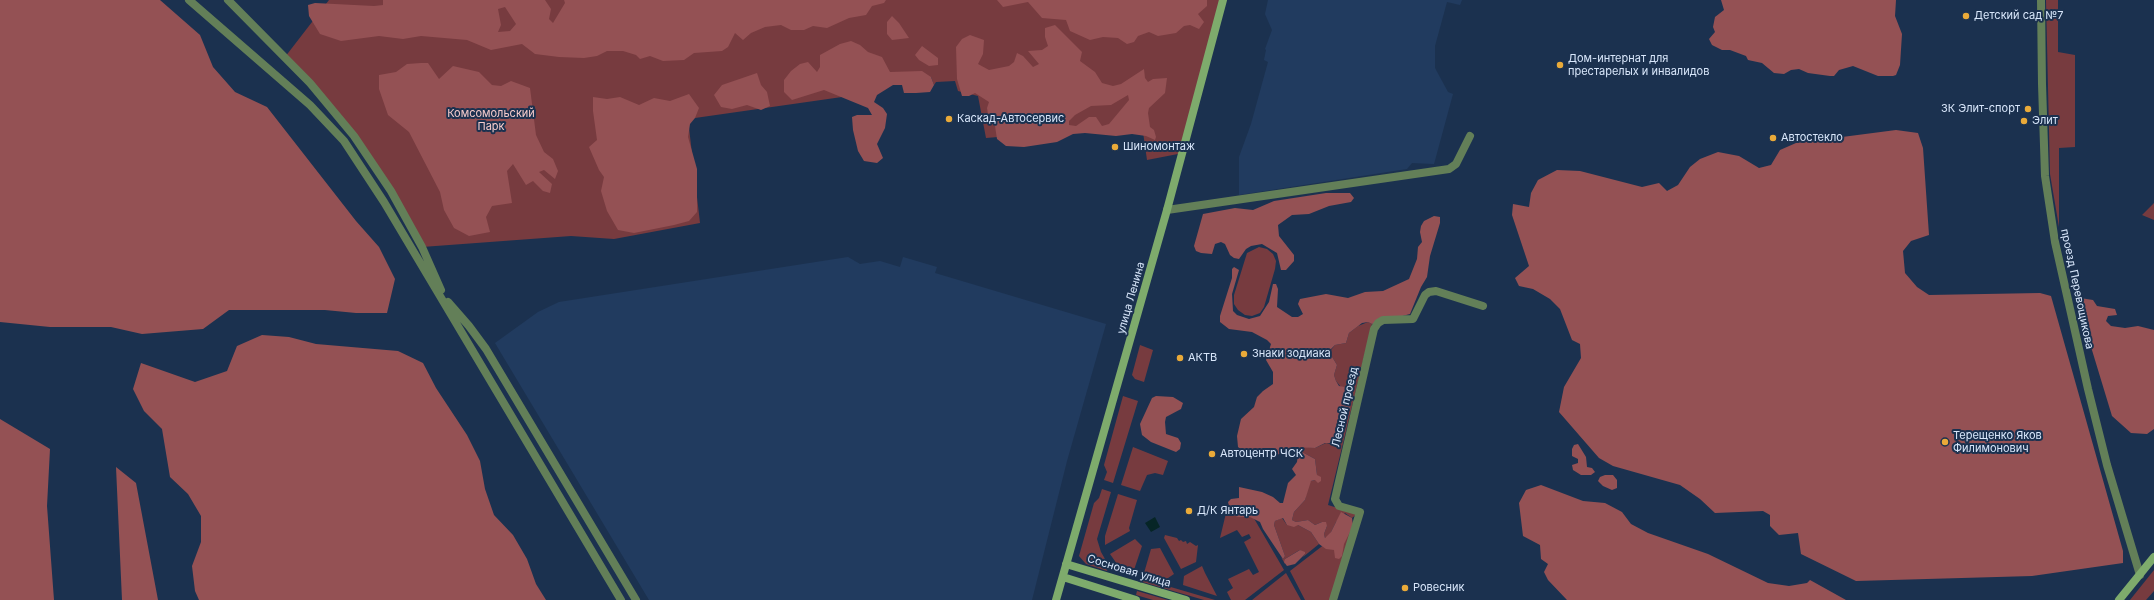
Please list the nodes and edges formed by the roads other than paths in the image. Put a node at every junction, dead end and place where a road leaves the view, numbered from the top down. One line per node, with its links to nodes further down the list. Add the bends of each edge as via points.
1 (189, 0): 12 (street, via 310,105 344,141 384,202)
2 (228, 0): 13 (street, via 310,83 354,136 391,191 432,267 443,296 478,336)
3 (1222, 0): 6 (main road, улица Ленина)
4 (2041, 0): 10 (street, проезд Перевощикова, via 2045,176 2055,242 2095,419)
5 (1470, 136): 6 (street, via 1456,164 1449,169)
6 (1167, 210): 9 (main road, улица Ленина)
7 (1483, 306): 17 (street, Лесной проезд, via 1436,291 1429,292 1413,319 1383,320 1374,329 1335,499 1339,506 1360,512)
8 (2154, 557): 10 (main road)
9 (1066, 564): 11 (main road, улица Ленина); 16 (main road, Сосновая улица)
10 (2140, 575): 18 (main road)
11 (1063, 577): 14 (main road, улица Ленина); 15 (main road)
12 (621, 600)
13 (636, 600)
14 (1056, 600)
15 (1136, 600)
16 (1186, 600)
17 (1333, 600)
18 (2119, 600)

